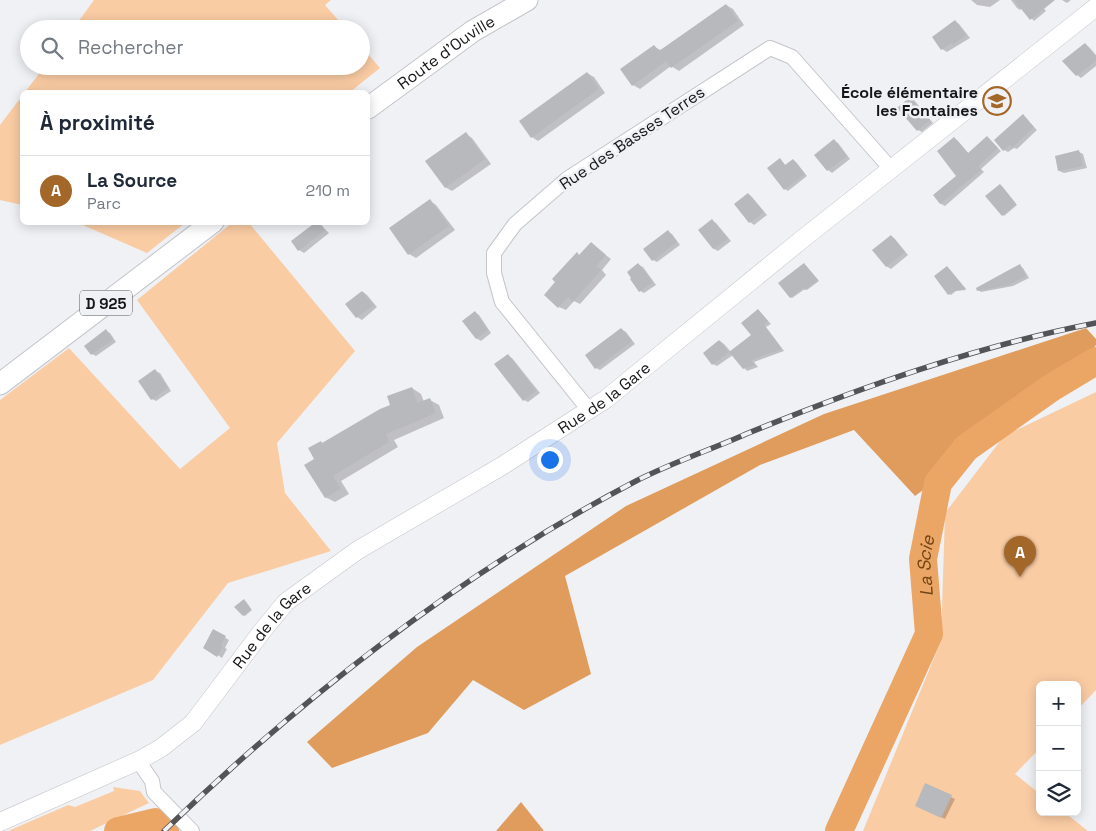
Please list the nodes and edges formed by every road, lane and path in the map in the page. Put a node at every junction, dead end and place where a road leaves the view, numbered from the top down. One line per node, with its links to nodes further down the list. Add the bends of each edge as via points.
1 (527, 0): 3 (main road, Route d'Ouville, via 473,31)
2 (1096, 7): 4 (street, Rue de la Gare)
3 (370, 107)
4 (892, 170): 7 (street, Rue de la Gare); 7 (street, Rue des Basses Terres, via 792,57 770,48 567,179 515,224 494,253 494,273 502,302)
5 (208, 225): 6 (main road, D 925)
6 (0, 384)
7 (589, 410): 8 (street, Rue de la Gare, via 502,466 358,550 286,602 193,723)
8 (140, 760): 9 (street, Rue de la Gare); 10 (street, via 154,792)
9 (0, 822)
10 (192, 831)

